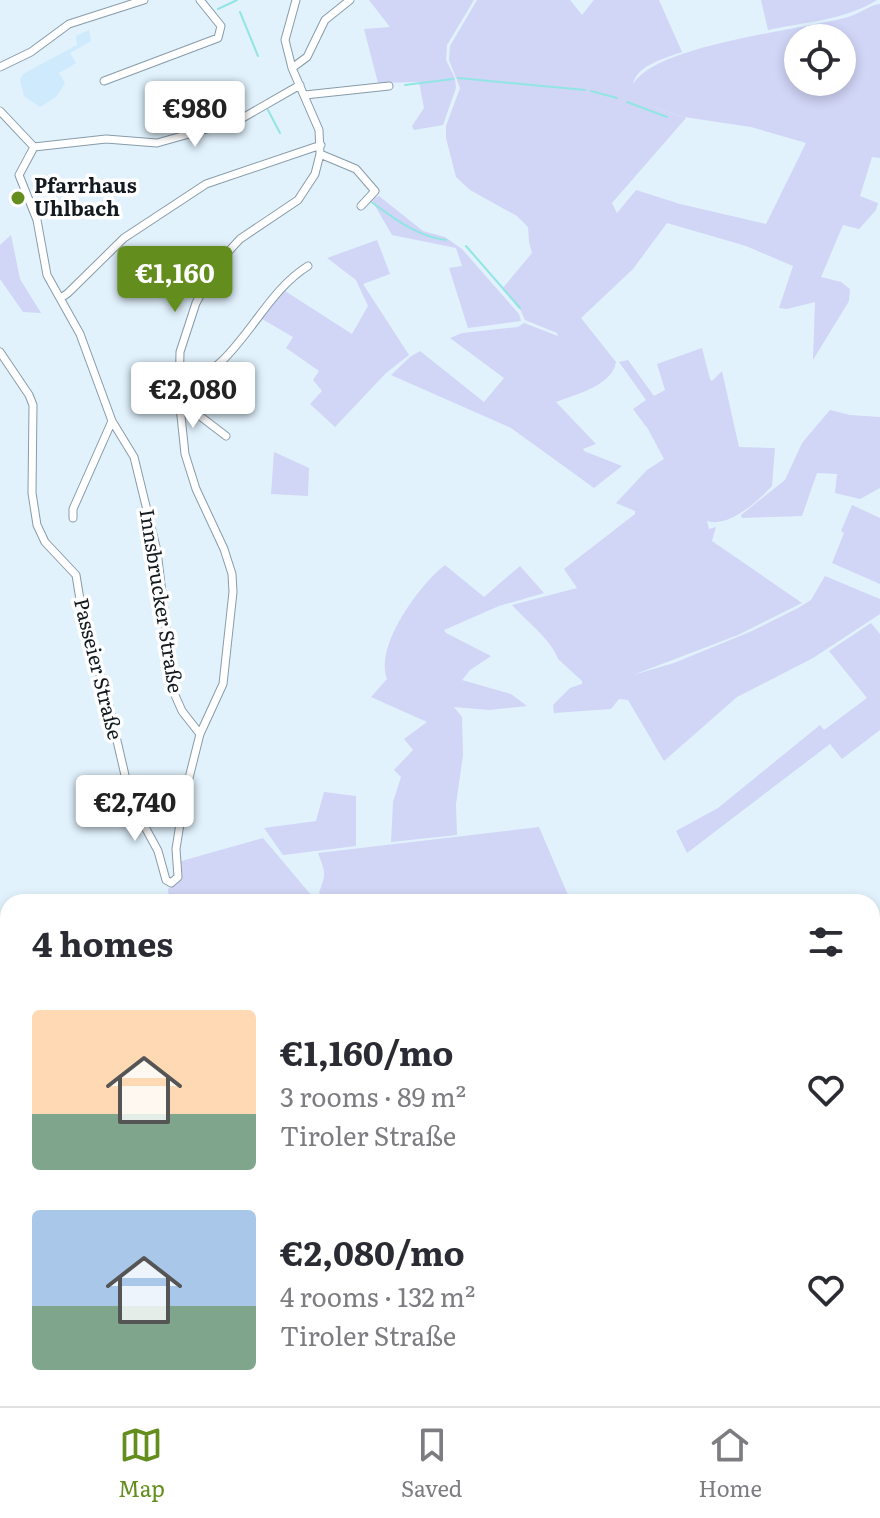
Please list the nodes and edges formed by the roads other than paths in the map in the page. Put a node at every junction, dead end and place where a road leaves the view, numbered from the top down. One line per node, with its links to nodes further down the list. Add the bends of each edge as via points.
1 (144, 0): 5 (street, via 69,24)
2 (200, 0): 7 (street, via 221,26 218,38)
3 (296, 0): 6 (street, via 285,40)
4 (350, 0): 6 (street, via 325,20 307,57)
5 (0, 67)
6 (292, 68): 8 (street)
7 (104, 81)
8 (300, 85): 10 (street); 13 (street, via 239,120 157,143 106,139)
9 (389, 86): 10 (street)
10 (305, 95): 12 (street)
11 (0, 111): 13 (street)
12 (321, 145): 14 (street, Passeier Straße); 17 (street, via 206,184 124,238)
13 (34, 147): 17 (street, Innsbrucker Straße, via 19,175 37,220 47,275)
14 (320, 154): 15 (street, via 356,169 375,191); 19 (street, Passeier Straße, via 315,174 298,200 240,239 211,273 180,352)
15 (361, 206)
16 (308, 266): 19 (street, via 281,288 232,352)
17 (61, 298): 21 (street, Innsbrucker Straße)
18 (0, 352): 24 (street, Passeier Straße, via 33,405 37,525 45,542 76,575 131,801 170,883 178,877 179,825)
19 (179, 388): 20 (street, Passeier Straße)
20 (179, 400): 22 (street); 24 (street, Passeier Straße, via 188,465 232,574 223,684)
21 (112, 421): 23 (street); 24 (street, Innsbrucker Straße, via 134,457 157,551 174,693)
22 (226, 436)
23 (73, 518)
24 (200, 734)

